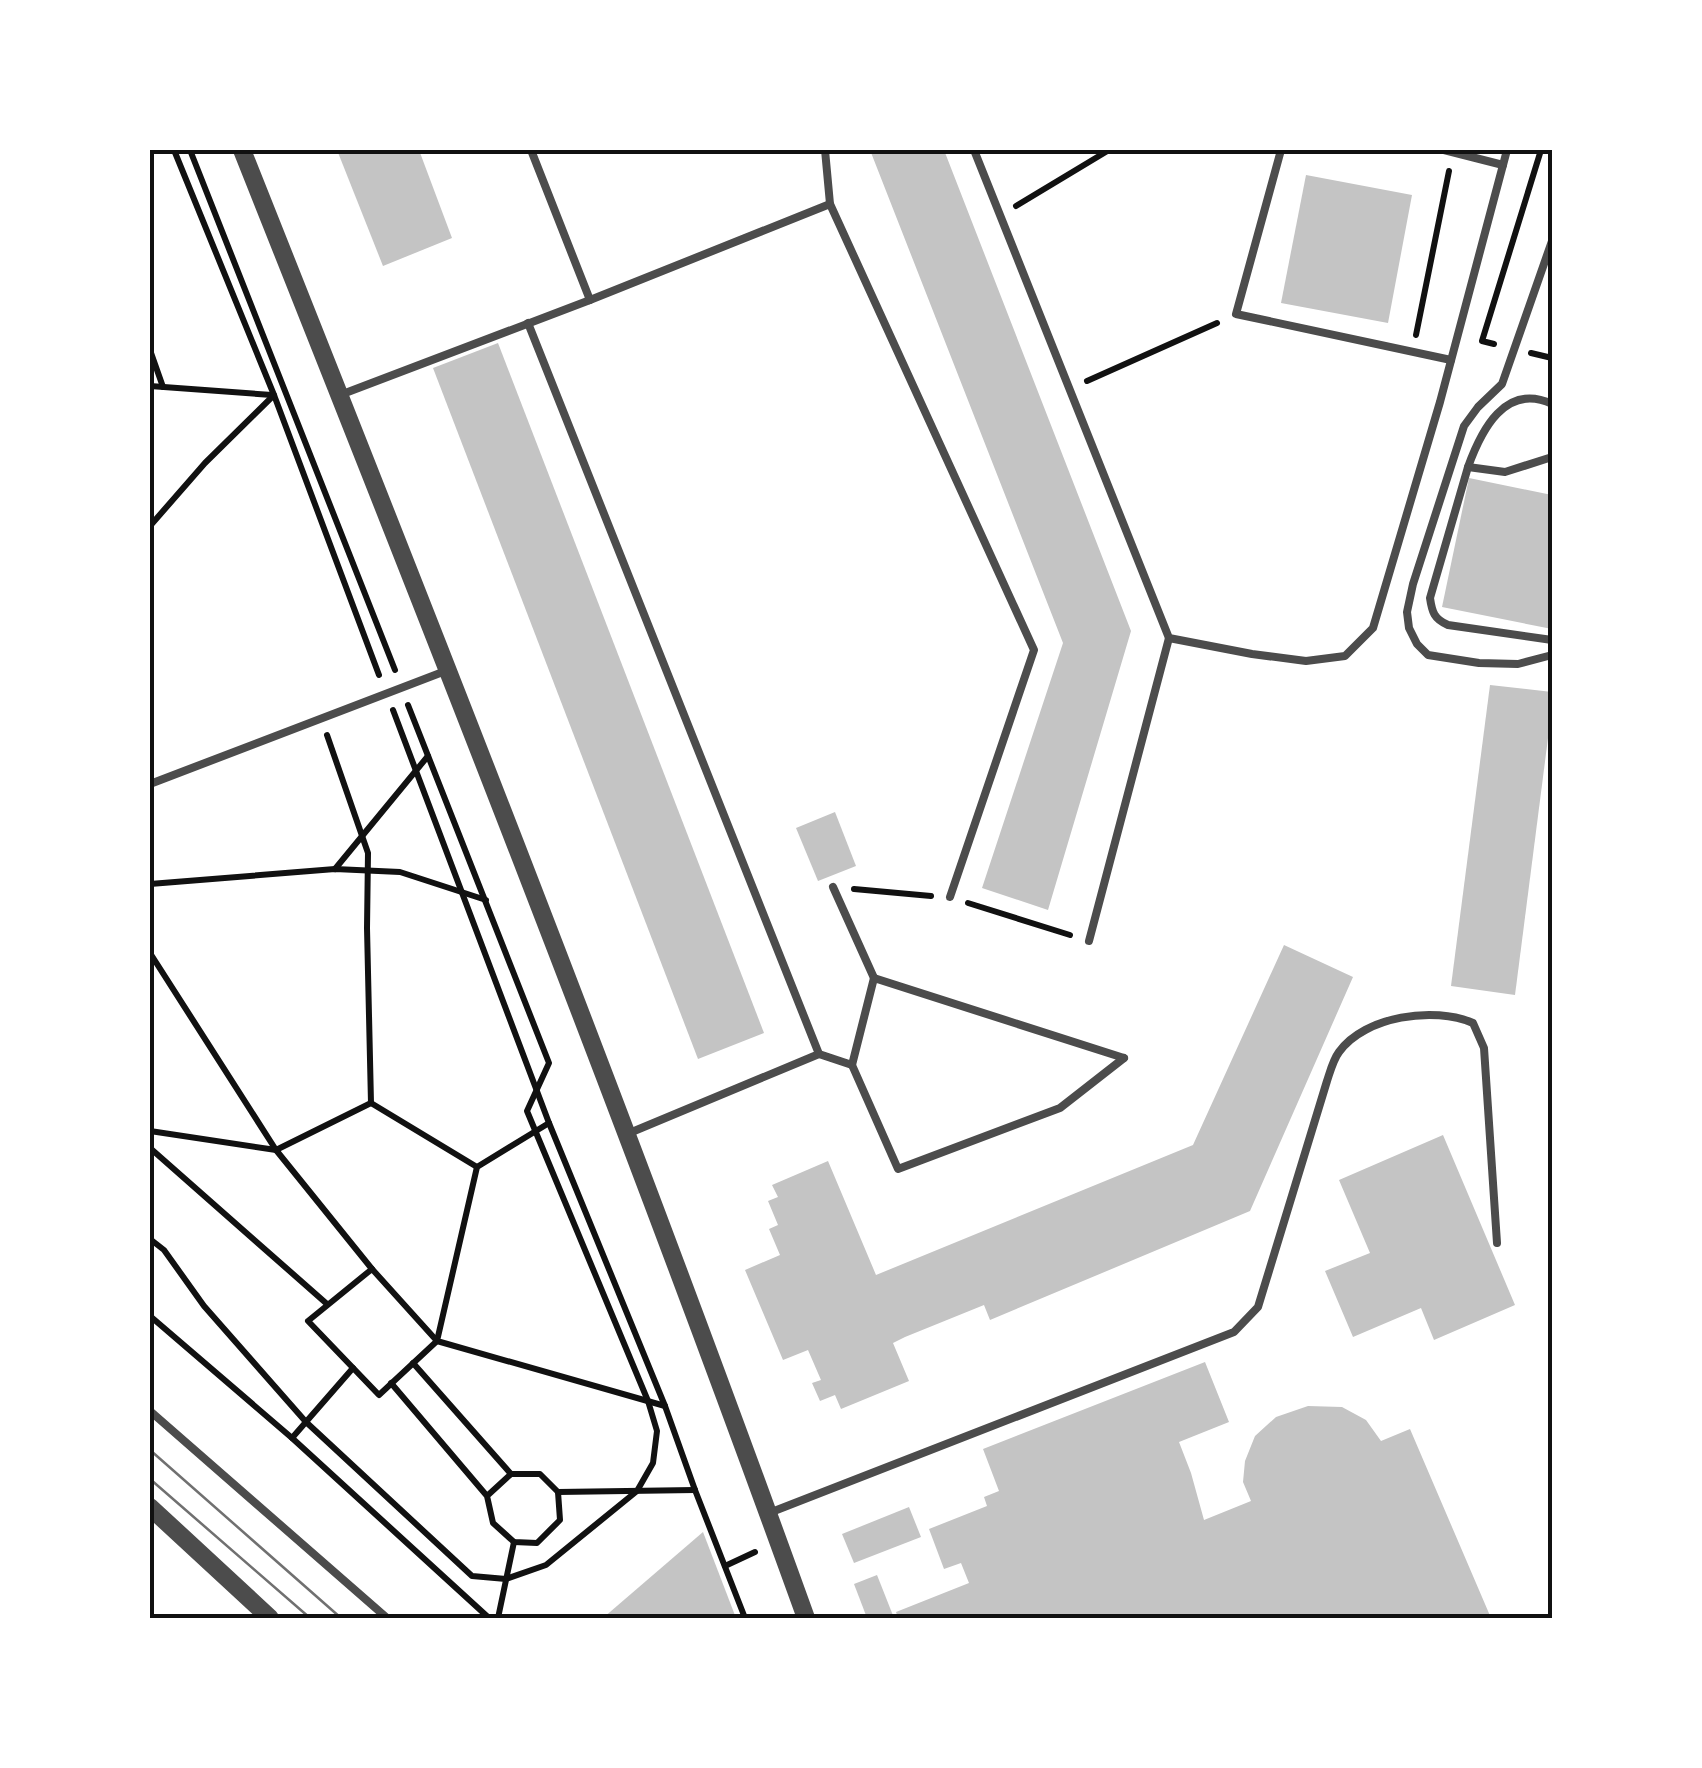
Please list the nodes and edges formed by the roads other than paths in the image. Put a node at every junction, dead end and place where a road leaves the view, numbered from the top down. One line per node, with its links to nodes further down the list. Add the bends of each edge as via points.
1 (242, 150): 14 (street)
2 (532, 150): 11 (lane)
3 (825, 150): 9 (lane)
4 (974, 150): 18 (lane)
5 (1281, 150): 13 (lane, via 1236,314)
6 (1507, 150): 8 (lane)
7 (1449, 151): 8 (lane)
8 (1503, 166): 13 (lane)
9 (830, 204): 11 (lane); 24 (lane, via 1034,650)
10 (1552, 241): 20 (lane, via 1502,384 1464,426 1407,612 1409,628 1428,654 1518,664)
11 (590, 300): 12 (lane)
12 (528, 324): 14 (lane); 27 (lane)
13 (1451, 360): 18 (lane, via 1373,628 1345,656 1306,661)
14 (340, 395): 21 (street)
15 (1552, 404): 17 (lane, via 1532,398 1500,411 1478,438)
16 (1552, 457): 17 (lane, via 1505,472)
17 (1468, 467): 19 (lane, via 1432,610 1448,625)
18 (1169, 638): 25 (lane)
19 (1552, 640)
20 (1552, 656)
21 (448, 670): 22 (lane); 29 (street)
22 (150, 784)
23 (833, 887): 26 (lane)
24 (950, 897)
25 (1090, 941)
26 (874, 978): 28 (lane); 28 (lane, via 1124,1058 1060,1108 898,1169)
27 (819, 1054): 28 (lane); 29 (lane)
28 (852, 1065)
29 (627, 1134): 33 (street)
30 (1496, 1243): 33 (lane, via 1484,1048 1473,1023 1433,1013 1370,1026 1338,1053 1258,1307 1234,1332)
31 (150, 1412): 35 (lane)
32 (150, 1507): 34 (street)
33 (768, 1513): 36 (street)
34 (270, 1618)
35 (387, 1618)
36 (806, 1618)

